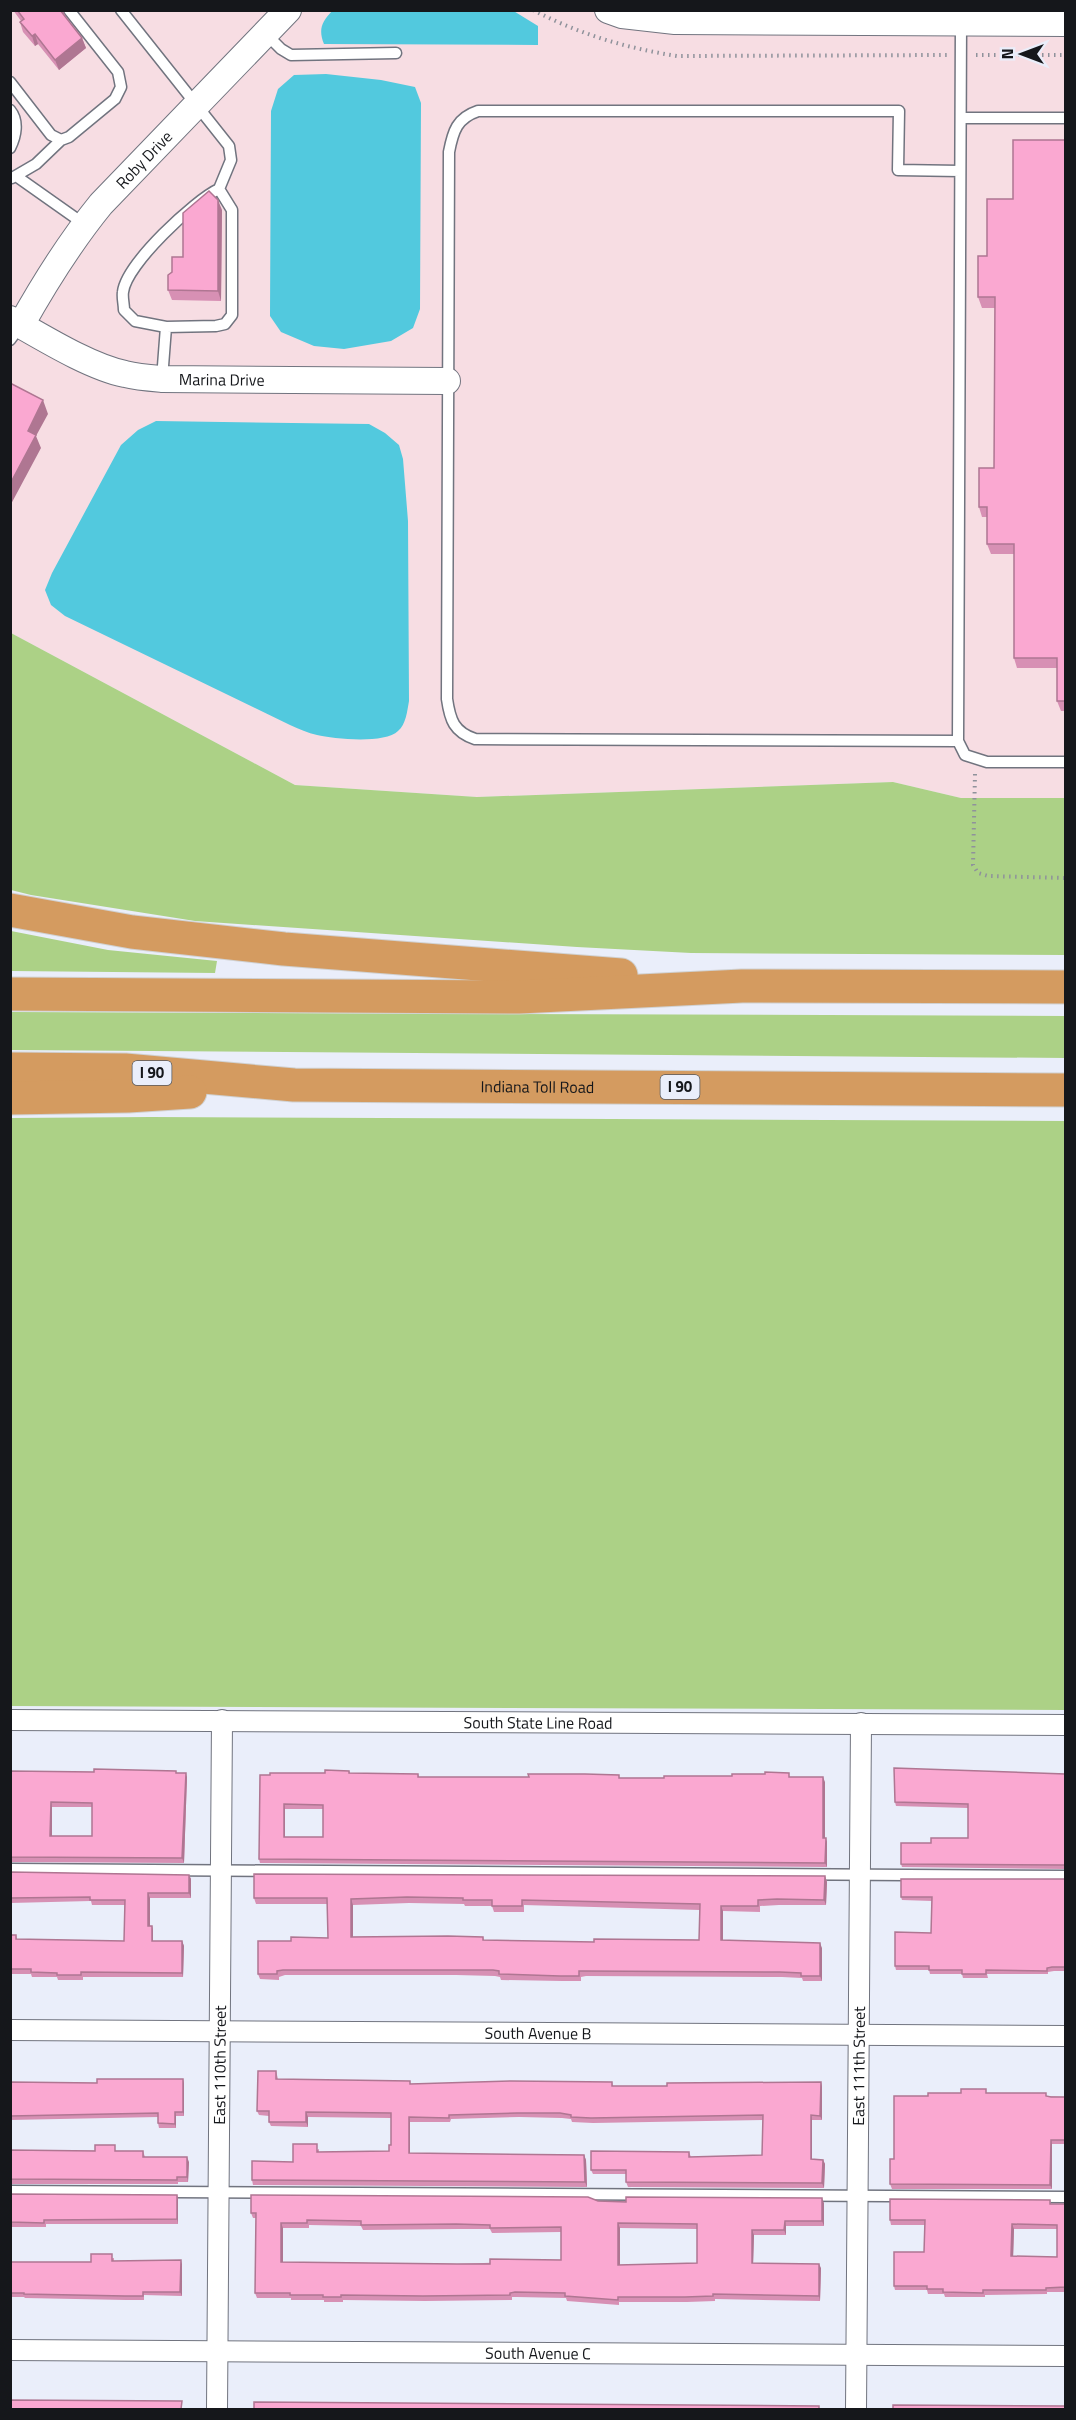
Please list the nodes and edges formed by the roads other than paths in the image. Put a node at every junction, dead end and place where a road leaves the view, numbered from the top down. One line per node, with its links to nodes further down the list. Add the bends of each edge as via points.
1 (69, 10): 14 (lane, via 118,72 121,87 115,99)
2 (121, 10): 10 (lane)
3 (288, 10): 7 (street, Roby Drive)
4 (608, 10): 5 (street, via 675,21)
5 (961, 16): 6 (street); 12 (lane)
6 (1065, 23)
7 (265, 34): 8 (lane, via 291,55); 10 (street, Roby Drive)
8 (396, 53)
9 (10, 82): 14 (lane, via 51,135)
10 (196, 105): 18 (lane, via 229,146 231,160); 19 (street, Roby Drive)
11 (10, 110): 15 (lane, via 16,133)
12 (961, 118): 13 (lane); 16 (lane)
13 (1065, 118)
14 (61, 140): 17 (lane, via 36,164)
15 (10, 148)
16 (960, 171): 23 (lane, via 898,170 898,111 478,111 466,115 457,123 449,152); 24 (lane)
17 (13, 178): 19 (lane)
18 (219, 189): 20 (lane, via 232,210 232,315 225,324 216,326); 20 (lane, via 205,195 139,259 123,290 124,310 135,321)
19 (84, 224): 21 (street, Roby Drive)
20 (166, 327): 22 (lane)
21 (14, 328): 22 (street, Marina Drive, via 123,374)
22 (162, 379): 23 (street, Marina Drive)
23 (447, 381): 24 (lane, via 447,699 449,716 462,735 475,739)
24 (958, 741): 25 (lane, via 965,755 987,762)
25 (1065, 762)
26 (10, 910): 27 (highway, via 132,932 272,947)
27 (742, 987): 28 (highway); 29 (highway, via 519,997)
28 (1065, 987)
29 (10, 994)
30 (10, 1070): 31 (highway, Indiana Toll Road / I 90, via 125,1070)
31 (294, 1085): 32 (highway, Indiana Toll Road / I 90); 33 (highway, via 128,1096)
32 (1065, 1090)
33 (10, 1098)
34 (10, 1720): 35 (street, South State Line Road)
35 (222, 1720): 36 (street, South State Line Road); 39 (street, East 110th Street)
36 (861, 1723): 37 (street, South State Line Road); 40 (street, East 111th Street)
37 (1065, 1725)
38 (10, 1869): 39 (lane)
39 (221, 1871): 40 (lane); 43 (street, East 110th Street)
40 (860, 1875): 41 (lane); 44 (street, East 111th Street)
41 (1065, 1876)
42 (10, 2030): 43 (street, South Avenue B)
43 (220, 2031): 44 (street, South Avenue B); 47 (street, East 110th Street)
44 (858, 2035): 45 (street, South Avenue B); 48 (street, East 111th Street)
45 (1065, 2036)
46 (10, 2191): 47 (lane)
47 (218, 2193): 48 (lane); 51 (street, East 110th Street)
48 (857, 2196): 49 (lane); 52 (street, East 111th Street)
49 (1065, 2197)
50 (10, 2350): 51 (street, South Avenue C)
51 (217, 2351): 52 (street, South Avenue C); 54 (street, East 110th Street)
52 (856, 2355): 53 (street, South Avenue C); 55 (street, East 111th Street)
53 (1065, 2356)
54 (217, 2409)
55 (856, 2409)

